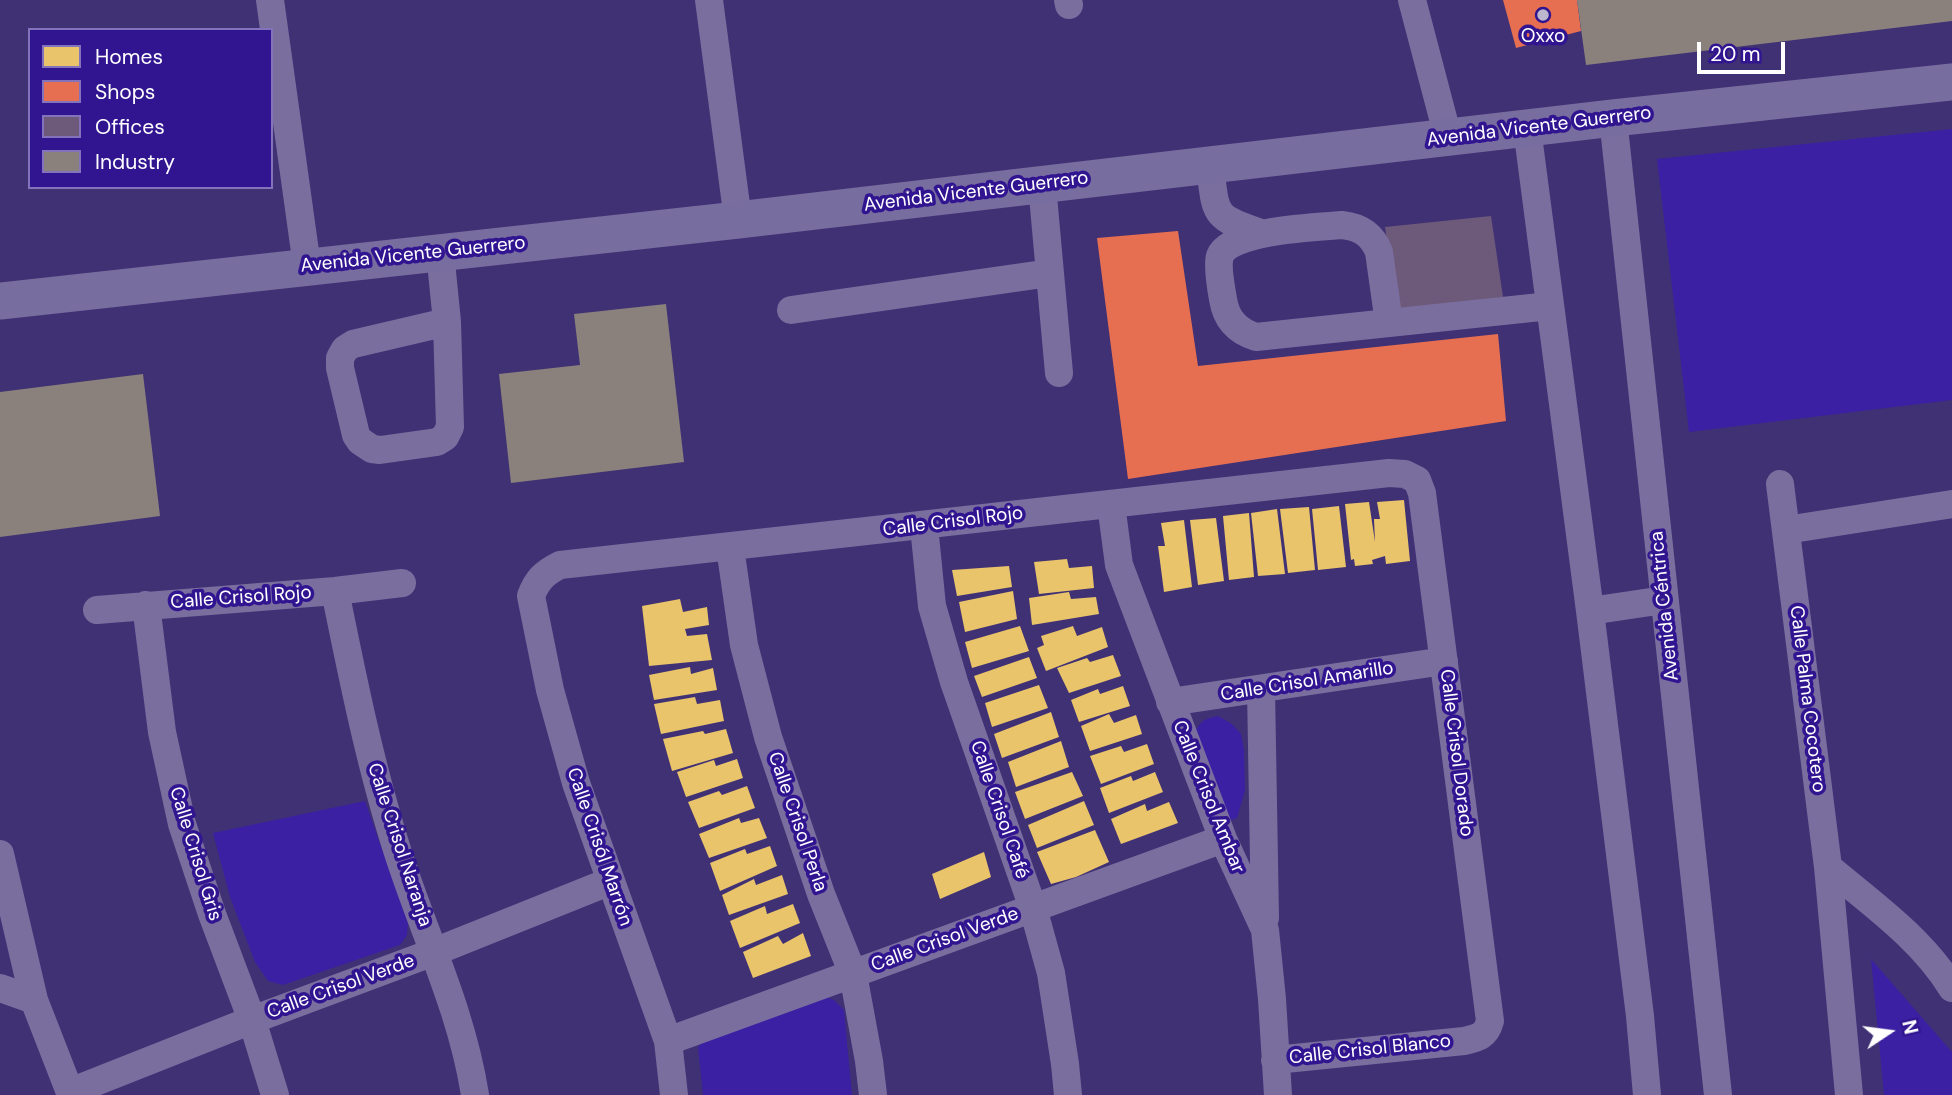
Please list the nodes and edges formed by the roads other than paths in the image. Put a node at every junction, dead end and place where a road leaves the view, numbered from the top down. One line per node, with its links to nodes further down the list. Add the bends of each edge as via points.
1 (270, 0): 13 (street)
2 (709, 0): 10 (street)
3 (1412, 0): 7 (street)
4 (1952, 82): 5 (main road, Avenida Vicente Guerrero)
5 (1613, 118): 6 (main road, Avenida Vicente Guerrero); 31 (street, Avenida Céntrica)
6 (1527, 128): 7 (main road, Avenida Vicente Guerrero); 16 (street)
7 (1448, 137): 8 (main road, Avenida Vicente Guerrero)
8 (1210, 165): 9 (main road, Avenida Vicente Guerrero); 11 (street, via 1215,201 1223,217)
9 (1042, 185): 10 (main road, Avenida Vicente Guerrero); 14 (street)
10 (738, 220): 12 (main road, Avenida Vicente Guerrero)
11 (1261, 233): 19 (street, via 1342,225 1367,233 1379,252); 19 (street, via 1228,245 1220,255 1227,314 1245,333 1256,337)
12 (440, 252): 13 (main road, Avenida Vicente Guerrero); 18 (street)
13 (307, 267): 15 (main road, Avenida Vicente Guerrero)
14 (1050, 273): 17 (street); 20 (street)
15 (0, 301)
16 (1550, 306): 19 (street); 34 (street)
17 (791, 310)
18 (447, 322): 18 (street, via 450,427 445,437 380,450 366,446 356,435 345,396 340,368 345,349)
19 (1389, 323)
20 (1059, 373)
21 (1389, 473): 23 (street, Calle Crisol Rojo); 35 (street, Calle Crisol Dorado, via 1413,477 1420,485)
22 (1780, 484): 26 (street, Calle Palma Cocotero)
23 (1111, 504): 25 (street, Calle Crisol Rojo); 37 (street, Calle Crisol Ambar, via 1119,565)
24 (1952, 504): 26 (street)
25 (924, 526): 27 (street, Calle Crisol Rojo); 42 (street, Calle Crisol Café, via 932,606)
26 (1786, 530): 40 (street, Calle Palma Cocotero)
27 (730, 547): 30 (street, Calle Crisol Rojo, via 559,565 541,576); 45 (street, Calle Crisol Perla, via 744,645 768,737)
28 (402, 583): 29 (street, Calle Crisol Rojo)
29 (335, 591): 32 (street, Calle Crisol Rojo); 44 (street, Calle Crisol Naranja, via 384,806)
30 (531, 596): 41 (street, Calle Crisól Marrón, via 553,703)
31 (1664, 600): 34 (street); 61 (street, Avenida Céntrica)
32 (146, 605): 33 (street, Calle Crisol Rojo); 49 (street, Calle Crisol Gris, via 162,732 182,824)
33 (97, 610)
34 (1590, 611): 60 (street)
35 (1444, 661): 36 (street, Calle Crisol Amarillo); 51 (street, Calle Crisol Dorado, via 1490,1021 1483,1035)
36 (1261, 689): 37 (street, Calle Crisol Amarillo); 43 (street)
37 (1170, 702): 38 (street, Calle Crisol Ambar)
38 (1223, 839): 42 (street, Calle Crisol Verde); 43 (street, Calle Crisol Ambar)
39 (0, 854): 48 (street)
40 (1828, 867): 47 (street, via 1921,946); 62 (street, Calle Palma Cocotero)
41 (611, 881): 44 (street, Calle Crisol Verde); 50 (street, Calle Crisól Marrón)
42 (1033, 908): 45 (street, Calle Crisol Verde); 58 (street, Calle Crisol Café, via 1051,973)
43 (1265, 930): 52 (street, Calle Crisol Ambar)
44 (434, 953): 49 (street, Calle Crisol Verde); 55 (street, Calle Crisol Naranja, via 456,1011)
45 (853, 974): 50 (street, Calle Crisol Verde); 57 (street, Calle Crisol Perla)
46 (0, 988): 48 (street)
47 (1952, 988)
48 (33, 1000): 53 (street)
49 (252, 1020): 53 (street, Calle Crisol Verde); 54 (street, Calle Crisol Gris)
50 (668, 1041): 56 (street, Calle Crisól Marrón)
51 (1464, 1041): 52 (street, Calle Crisol Blanco)
52 (1275, 1060): 59 (street, Calle Crisol Ambar)
53 (71, 1093)
54 (275, 1095)
55 (475, 1095)
56 (674, 1095)
57 (873, 1095)
58 (1068, 1095)
59 (1278, 1095)
60 (1647, 1095)
61 (1718, 1095)
62 (1849, 1095)

